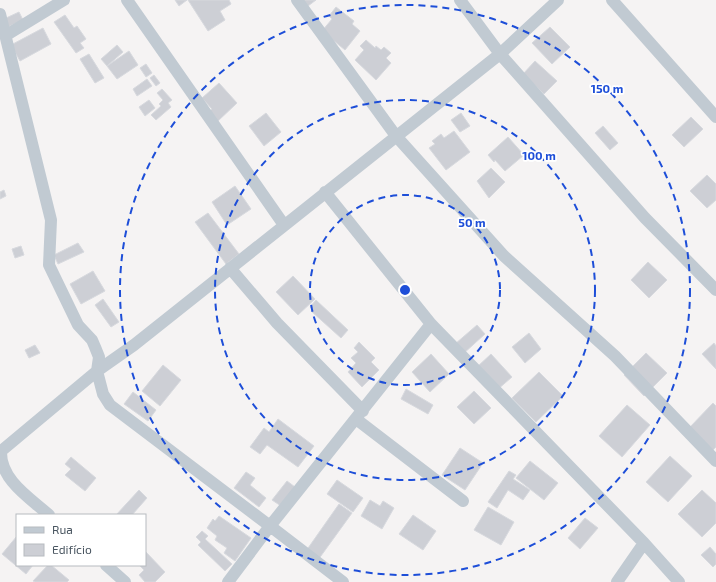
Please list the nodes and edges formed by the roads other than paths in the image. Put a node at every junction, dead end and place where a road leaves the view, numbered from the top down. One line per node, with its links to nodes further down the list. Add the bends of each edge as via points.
1 (64, 0): 8 (street)
2 (128, 0): 13 (street)
3 (297, 0): 11 (street)
4 (460, 0): 9 (street)
5 (558, 0): 9 (street)
6 (612, 0): 10 (street)
7 (0, 14): 8 (street)
8 (5, 36): 17 (street, via 52,220 50,265 78,325 92,340 99,357)
9 (500, 54): 11 (street); 15 (street, via 645,218)
10 (716, 117)
11 (396, 136): 12 (street); 20 (street, via 504,256 615,356)
12 (325, 192): 13 (street); 16 (street)
13 (284, 225): 14 (street)
14 (230, 268): 17 (street, via 134,345); 18 (street)
15 (716, 290)
16 (431, 324): 18 (street); 24 (street)
17 (97, 371): 19 (street); 23 (street, via 103,394 110,405)
18 (360, 415): 21 (street); 23 (street)
19 (1, 451): 22 (street, via 5,474)
20 (716, 461)
21 (463, 501)
22 (48, 514)
23 (270, 526): 27 (street); 28 (street)
24 (644, 543): 29 (street); 30 (street)
25 (107, 566): 26 (street)
26 (125, 582)
27 (228, 582)
28 (343, 582)
29 (617, 582)
30 (679, 582)

